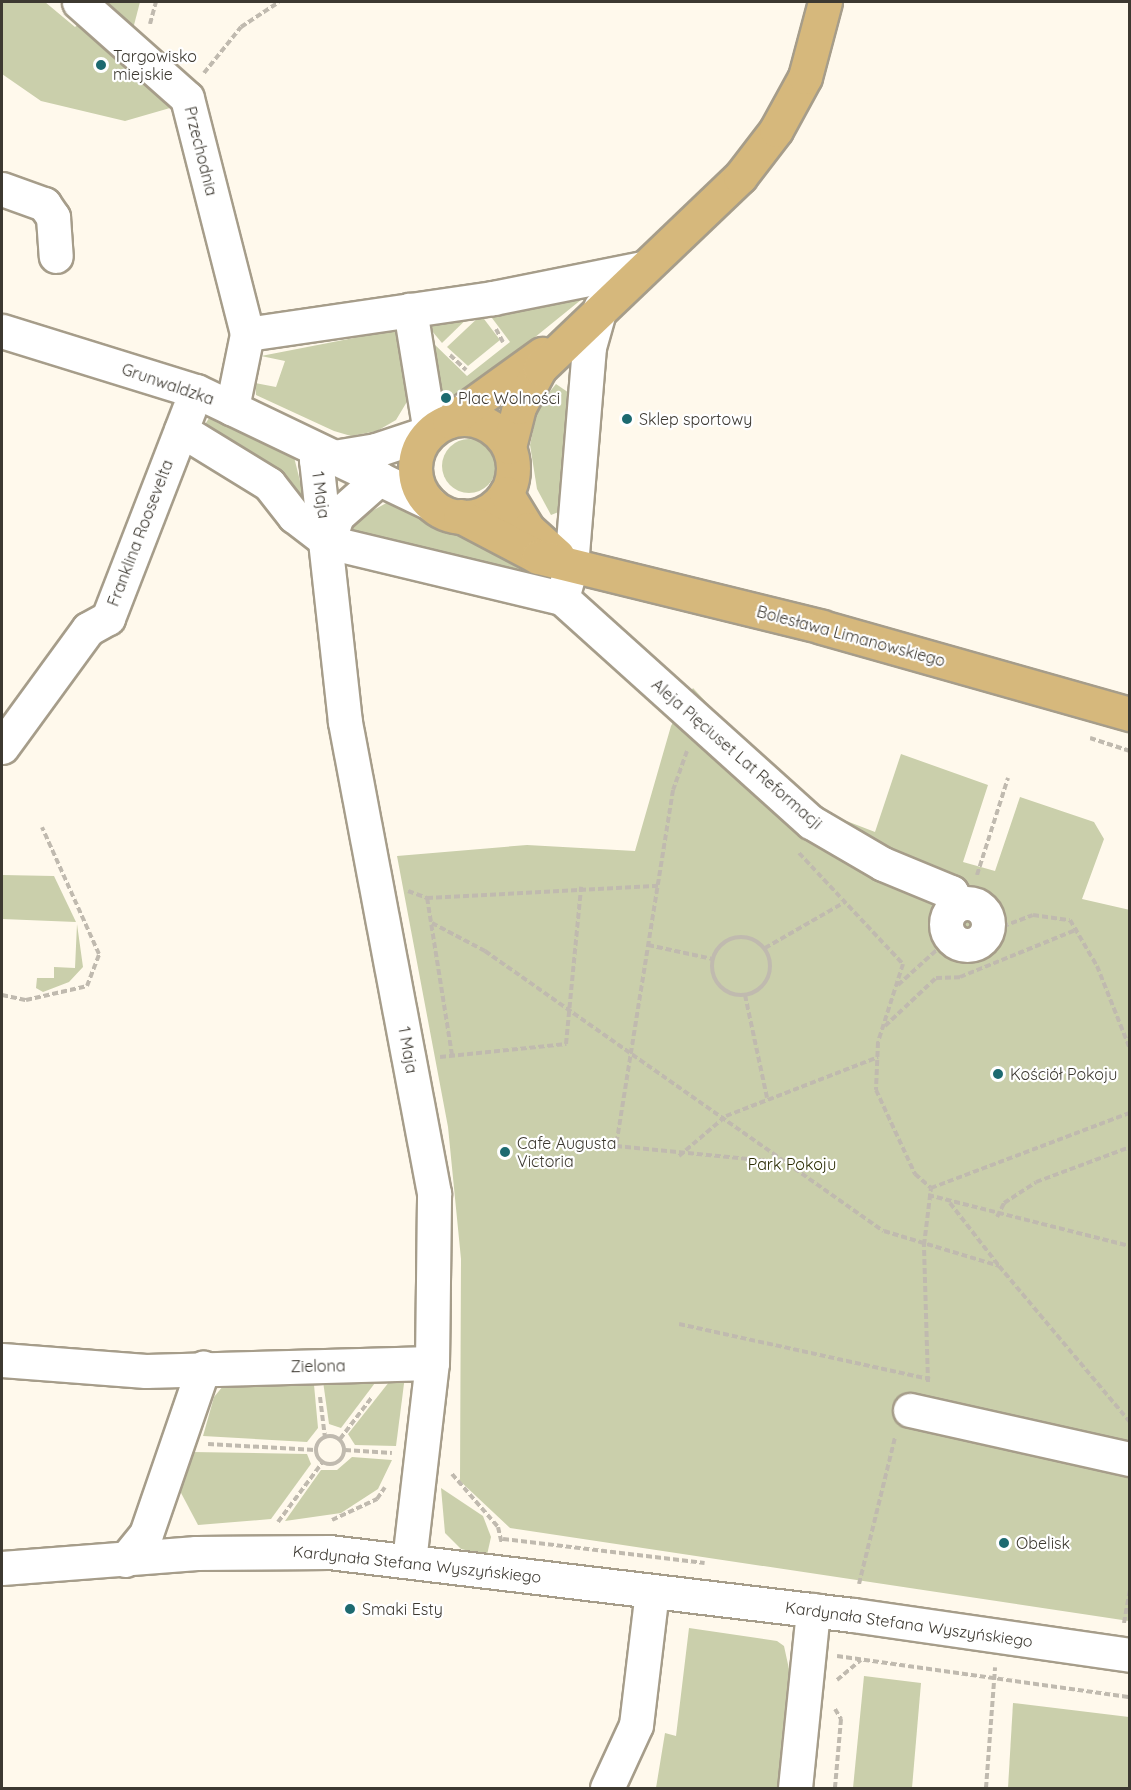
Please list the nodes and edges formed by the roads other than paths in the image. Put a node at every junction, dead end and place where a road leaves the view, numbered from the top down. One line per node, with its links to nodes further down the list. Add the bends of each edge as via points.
1 (79, 2): 9 (street, Przechodnia, via 188,98)
2 (825, 2): 5 (main road, via 805,77 776,130 740,177)
3 (2, 189): 4 (street, via 44,204 53,217)
4 (56, 256)
5 (643, 268): 6 (main road); 7 (street)
6 (600, 308): 10 (main road); 22 (street, via 589,347 577,453)
7 (411, 315): 9 (street); 13 (street)
8 (2, 331): 11 (street, Grunwaldzka)
9 (247, 334): 12 (street)
10 (568, 336): 13 (main road); 15 (main road, via 529,385)
11 (196, 391): 12 (street, Grunwaldzka); 14 (street, Franklina Roosevelta)
12 (232, 408): 16 (street, Grunwaldzka)
13 (440, 426): 15 (main road, via 484,423); 16 (street, via 376,450); 19 (main road, via 415,469)
14 (176, 439): 21 (street, via 269,484 294,516); 25 (street, Franklina Roosevelta, via 108,618 88,629)
15 (509, 447): 18 (main road, via 513,471)
16 (327, 454): 17 (street); 21 (street, 1 Maja, via 316,460)
17 (380, 478): 19 (street); 21 (street, 1 Maja, via 338,516)
18 (506, 494): 20 (main road, via 486,511); 22 (main road, via 534,536)
19 (430, 503): 20 (main road)
20 (460, 516): 22 (main road, via 518,548)
21 (328, 542): 23 (street); 28 (street, 1 Maja, via 345,723 434,1193)
22 (571, 566): 23 (street); 24 (main road, Bolesława Limanowskiego, via 822,627)
23 (562, 598): 26 (street, Aleja Pięciuset Lat Reformacji, via 811,822 872,859 951,892)
24 (1130, 714)
25 (2, 747)
26 (963, 903): 26 (street, Aleja Pięciuset Lat Reformacji, via 946,914 951,938 969,946 986,933 985,910)
27 (2, 1360): 29 (street, Zielona, via 146,1371)
28 (432, 1363): 29 (street, Zielona); 33 (street, 1 Maja)
29 (203, 1368): 32 (street, via 181,1443 146,1534)
30 (910, 1410): 31 (street)
31 (1130, 1459)
32 (125, 1560): 33 (street, Kardynała Stefana Wyszyńskiego, via 272,1550); 34 (street, Kardynała Stefana Wyszyńskiego)
33 (409, 1561): 35 (street, Kardynała Stefana Wyszyńskiego)
34 (2, 1568)
35 (652, 1591): 36 (street, Kardynała Stefana Wyszyńskiego); 38 (street, via 636,1725)
36 (813, 1610): 37 (street, Kardynała Stefana Wyszyńskiego, via 997,1635); 39 (street)
37 (1126, 1642)
38 (607, 1788)
39 (795, 1788)

